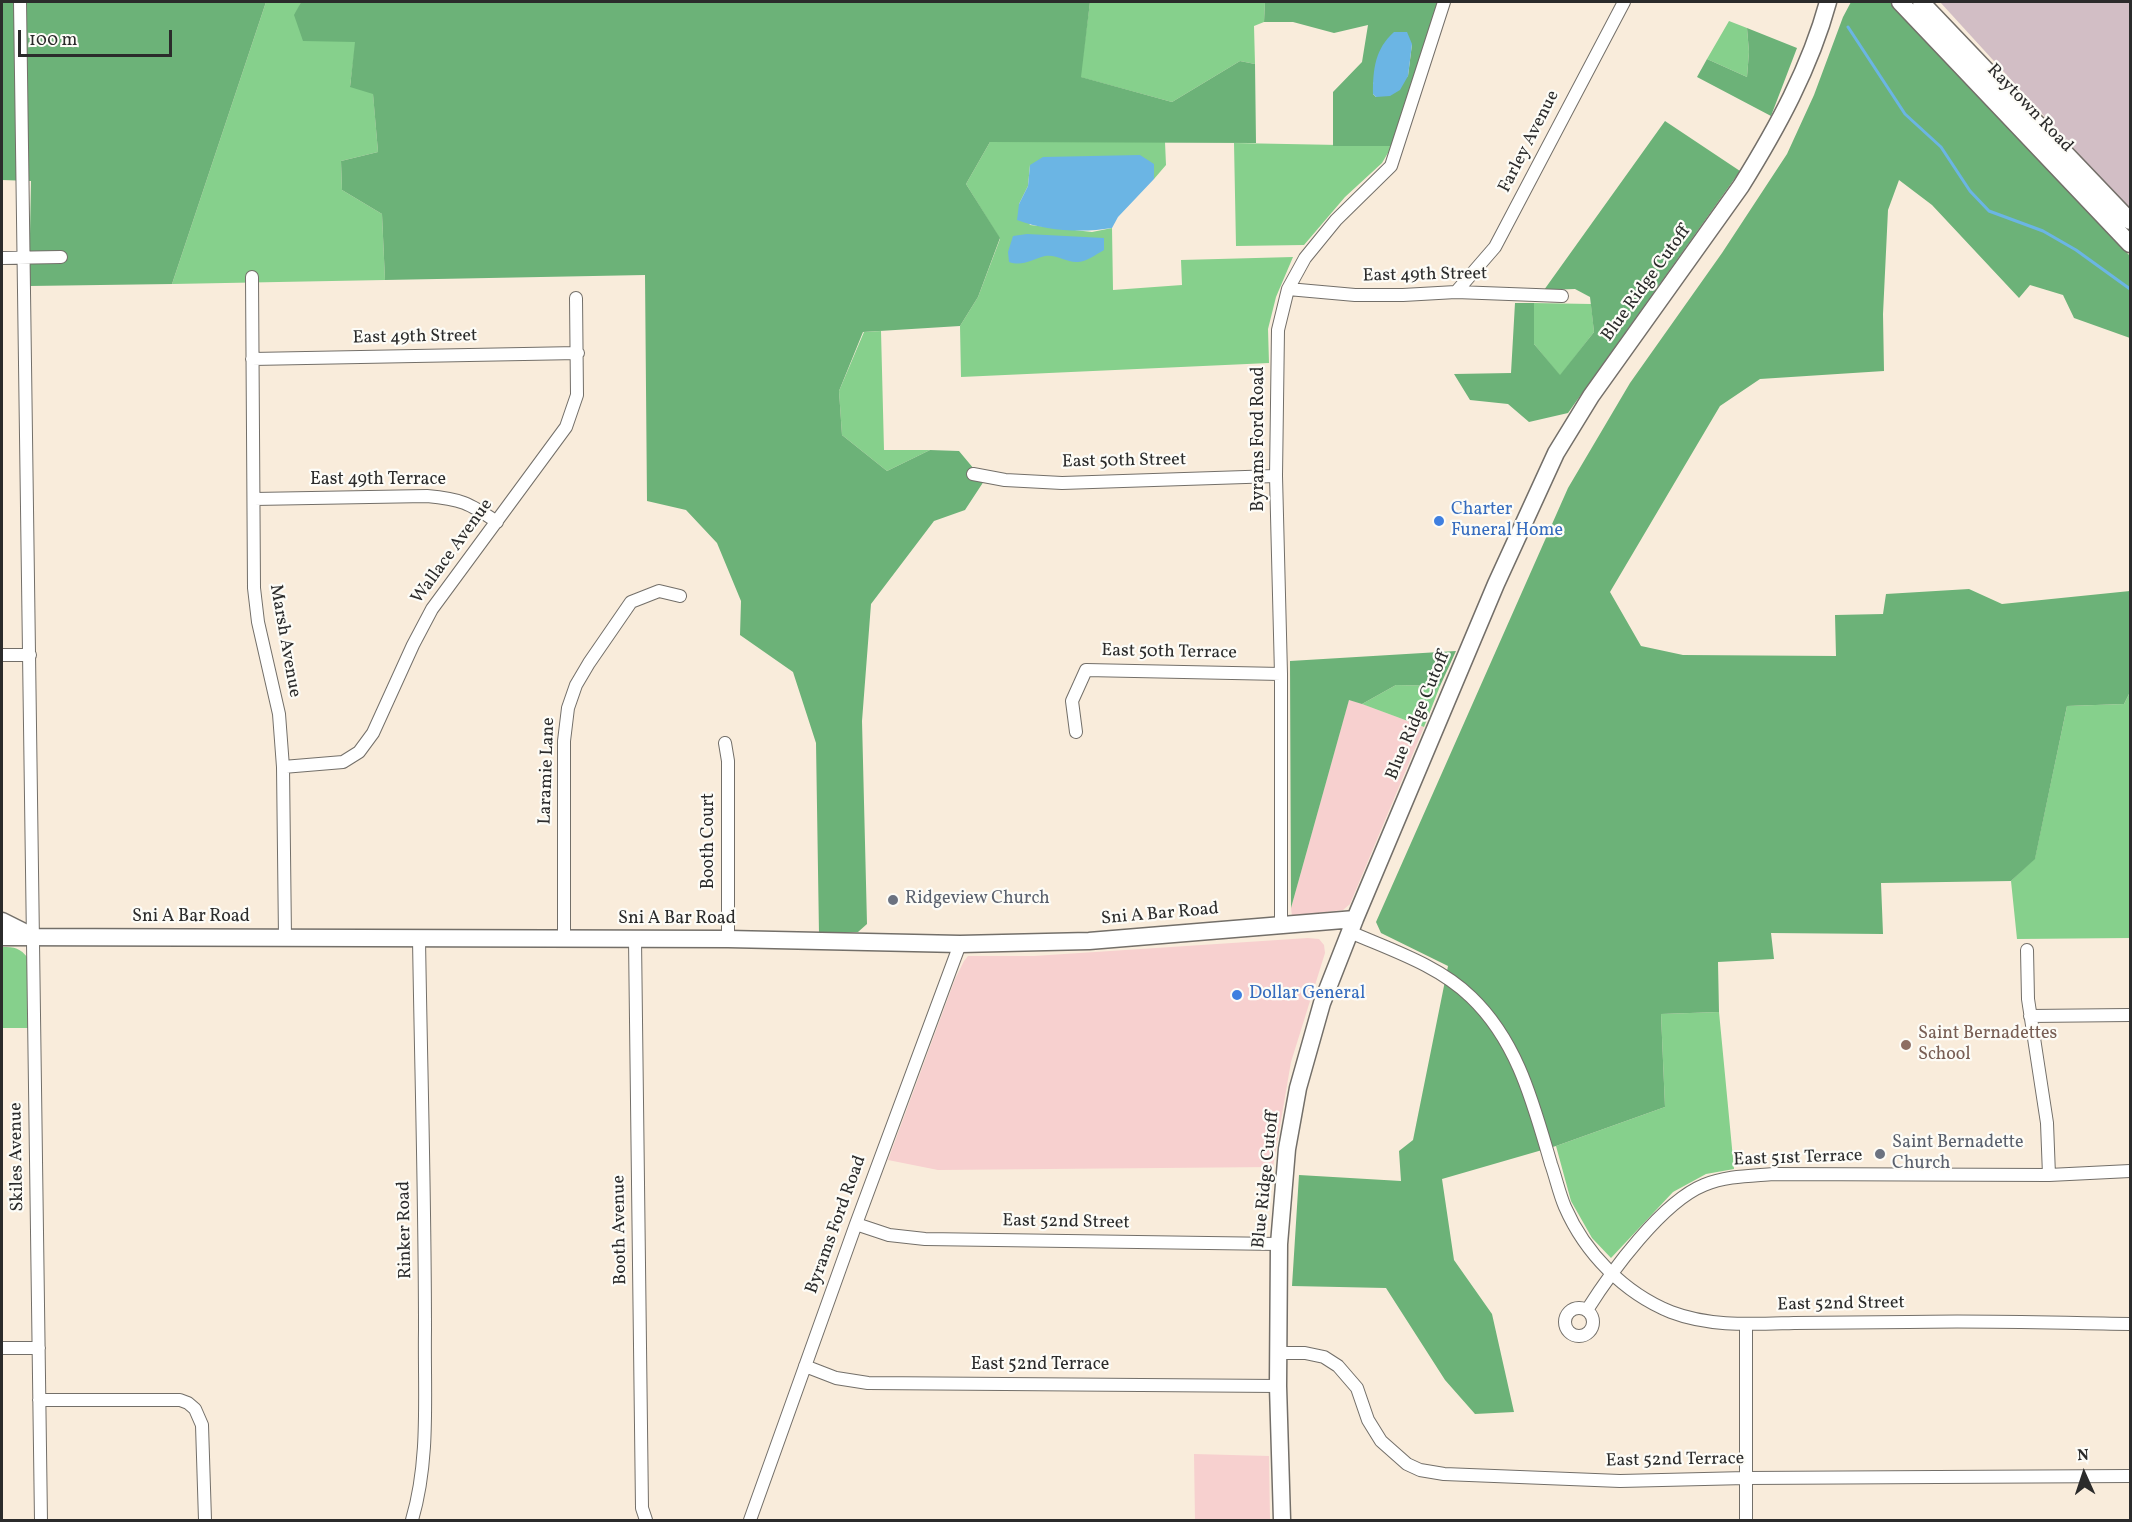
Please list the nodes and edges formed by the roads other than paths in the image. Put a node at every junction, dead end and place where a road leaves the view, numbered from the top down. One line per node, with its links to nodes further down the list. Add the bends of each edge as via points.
1 (20, 2): 10 (street, Skiles Avenue)
2 (1444, 2): 13 (street, Byrams Ford Road, via 1391,166 1336,220 1305,258)
3 (1624, 2): 14 (street, Farley Avenue, via 1495,247)
4 (1828, 2): 32 (main road, Blue Ridge Cutoff, via 1788,103 1741,186 1591,396 1556,453 1496,584)
5 (1900, 2): 8 (main road, Raytown Road)
6 (1921, 2): 7 (main road, Raytown Road)
7 (2130, 221)
8 (2130, 244)
9 (2, 258): 10 (street)
10 (24, 258): 11 (street); 25 (street, Skiles Avenue)
11 (61, 258)
12 (252, 277): 18 (street, Marsh Avenue)
13 (1288, 289): 14 (street, East 49th Street, via 1365,295); 20 (street, Byrams Ford Road, via 1278,330)
14 (1455, 292): 15 (street, East 49th Street)
15 (1562, 296)
16 (576, 298): 17 (street, Wallace Avenue)
17 (578, 353): 18 (street, East 49th Street); 22 (street, Wallace Avenue, via 576,395 566,427)
18 (252, 359): 21 (street, Marsh Avenue)
19 (973, 474): 20 (street, East 50th Street, via 1062,483)
20 (1276, 476): 26 (street, Byrams Ford Road)
21 (254, 499): 22 (street, East 49th Terrace, via 452,498 472,504); 29 (street, Marsh Avenue, via 254,588 279,714)
22 (497, 522): 29 (street, Wallace Avenue, via 432,609 374,733 359,752 343,762)
23 (680, 596): 37 (street, Laramie Lane, via 659,591 631,602 589,663 568,708 564,741)
24 (2, 655): 25 (street)
25 (30, 655): 34 (street, Skiles Avenue)
26 (1281, 674): 27 (street, East 50th Terrace, via 1086,670 1072,701); 31 (street, Byrams Ford Road)
27 (1076, 732)
28 (725, 743): 39 (street, Booth Court)
29 (284, 766): 35 (street, Marsh Avenue)
30 (2, 921): 34 (main road, Sni A Bar Road)
31 (1281, 925): 32 (main road, Sni A Bar Road); 40 (main road, Sni A Bar Road, via 1089,941)
32 (1352, 925): 47 (main road, Blue Ridge Cutoff, via 1322,1003 1298,1088 1287,1149); 48 (street, Sni A Bar Road, via 1441,972 1471,996 1497,1025 1528,1086 1564,1206 1583,1241)
33 (2, 937): 34 (main road)
34 (33, 937): 35 (main road, Sni A Bar Road); 53 (street, Skiles Avenue)
35 (285, 938): 36 (main road, Sni A Bar Road)
36 (419, 938): 37 (main road, Sni A Bar Road); 63 (street, Rinker Road, via 424,1448)
37 (564, 938): 38 (main road, Sni A Bar Road)
38 (636, 939): 39 (main road, Sni A Bar Road); 64 (street, Booth Avenue, via 642,1508)
39 (728, 939): 40 (main road, Sni A Bar Road)
40 (960, 944): 46 (street, Byrams Ford Road)
41 (2027, 950): 43 (street)
42 (2130, 1015): 43 (street)
43 (2030, 1016): 45 (street, via 2044,1088)
44 (2130, 1172): 45 (street, East 51st Terrace)
45 (2049, 1175): 48 (street, East 51st Terrace, via 1736,1176 1703,1185 1678,1200)
46 (856, 1224): 47 (street, East 52nd Street, via 889,1235 925,1239); 55 (street, Byrams Ford Road)
47 (1279, 1244): 54 (main road, Blue Ridge Cutoff)
48 (1611, 1272): 49 (street); 51 (street, East 52nd Street, via 1638,1295 1672,1312 1710,1322)
49 (1587, 1310)
50 (2130, 1324): 51 (street, East 52nd Street, via 1922,1321)
51 (1746, 1325): 59 (street)
52 (2, 1348): 53 (street)
53 (39, 1348): 57 (street, Skiles Avenue)
54 (1278, 1353): 56 (main road, Blue Ridge Cutoff); 59 (street, East 52nd Terrace, via 1324,1357 1338,1366 1357,1388 1381,1442 1420,1470 1620,1481)
55 (805, 1366): 56 (street, East 52nd Terrace, via 836,1378 868,1383); 60 (street, Byrams Ford Road)
56 (1278, 1386): 65 (main road, Blue Ridge Cutoff)
57 (39, 1400): 61 (street, Skiles Avenue); 62 (street, via 180,1401 191,1405 202,1425)
58 (2130, 1476): 59 (street, East 52nd Terrace)
59 (1746, 1478): 66 (street)
60 (751, 1520)
61 (41, 1521)
62 (205, 1521)
63 (412, 1521)
64 (646, 1521)
65 (1282, 1521)
66 (1746, 1521)

